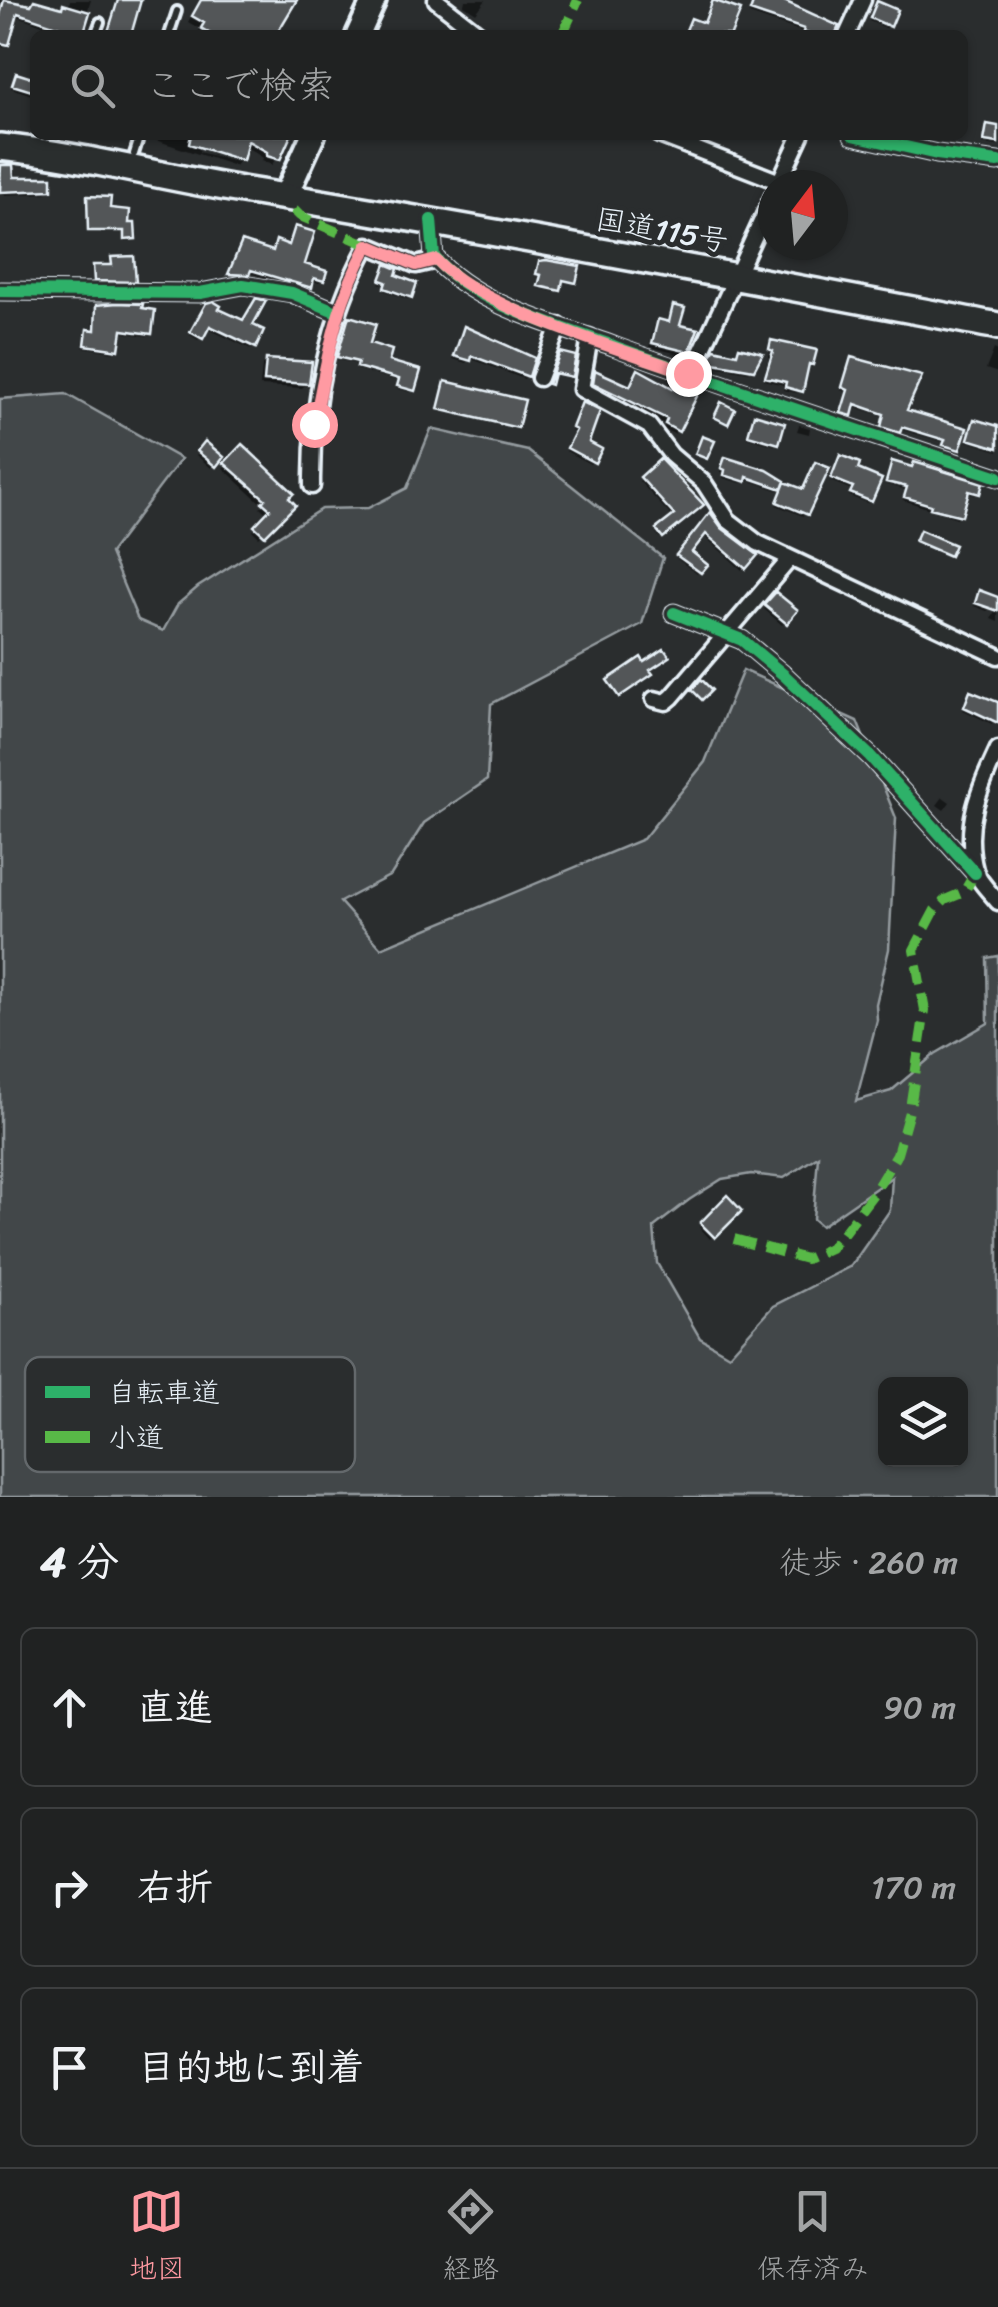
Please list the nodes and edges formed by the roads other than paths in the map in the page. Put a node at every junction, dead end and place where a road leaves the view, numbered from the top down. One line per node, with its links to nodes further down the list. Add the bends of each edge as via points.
1 (374, 0): 8 (main road)
2 (436, 0): 9 (street)
3 (863, 0): 10 (street)
4 (177, 10): 7 (lane)
5 (100, 22): 6 (lane)
6 (98, 30)
7 (171, 30)
8 (360, 30)
9 (475, 30)
10 (849, 30)
11 (0, 130): 12 (highway, 国道115号)
12 (30, 134)
13 (86, 140): 18 (highway, 国道115号)
14 (311, 140): 23 (main road)
15 (670, 140): 22 (street)
16 (800, 140): 21 (street)
17 (875, 140): 20 (street)
18 (137, 145): 23 (highway, 国道115号)
19 (0, 147): 23 (highway, 国道115号)
20 (998, 162)
21 (785, 170)
22 (758, 179)
23 (288, 190): 24 (highway, 国道115号)
24 (431, 220): 26 (street); 27 (highway, 国道115号)
25 (758, 227): 27 (street)
26 (436, 260): 29 (street, via 416,265 368,245); 30 (street, via 482,295)
27 (734, 276): 31 (highway, 国道115号); 33 (street)
28 (0, 291): 29 (street, via 200,293 242,285 292,293)
29 (337, 312): 36 (street, via 314,424)
30 (559, 326): 32 (street); 34 (street)
31 (998, 326)
32 (590, 337): 33 (street); 37 (street, via 581,389 649,426 704,483 728,520)
33 (690, 374): 35 (street)
34 (539, 378)
35 (998, 476)
36 (312, 486)
37 (790, 559): 39 (street); 40 (street)
38 (674, 613): 39 (street)
39 (729, 634): 41 (street, via 672,697); 43 (street, via 786,676 870,756)
40 (998, 656)
41 (654, 699)
42 (998, 749): 43 (street, via 972,810)
43 (976, 873): 44 (street)
44 (998, 902)

